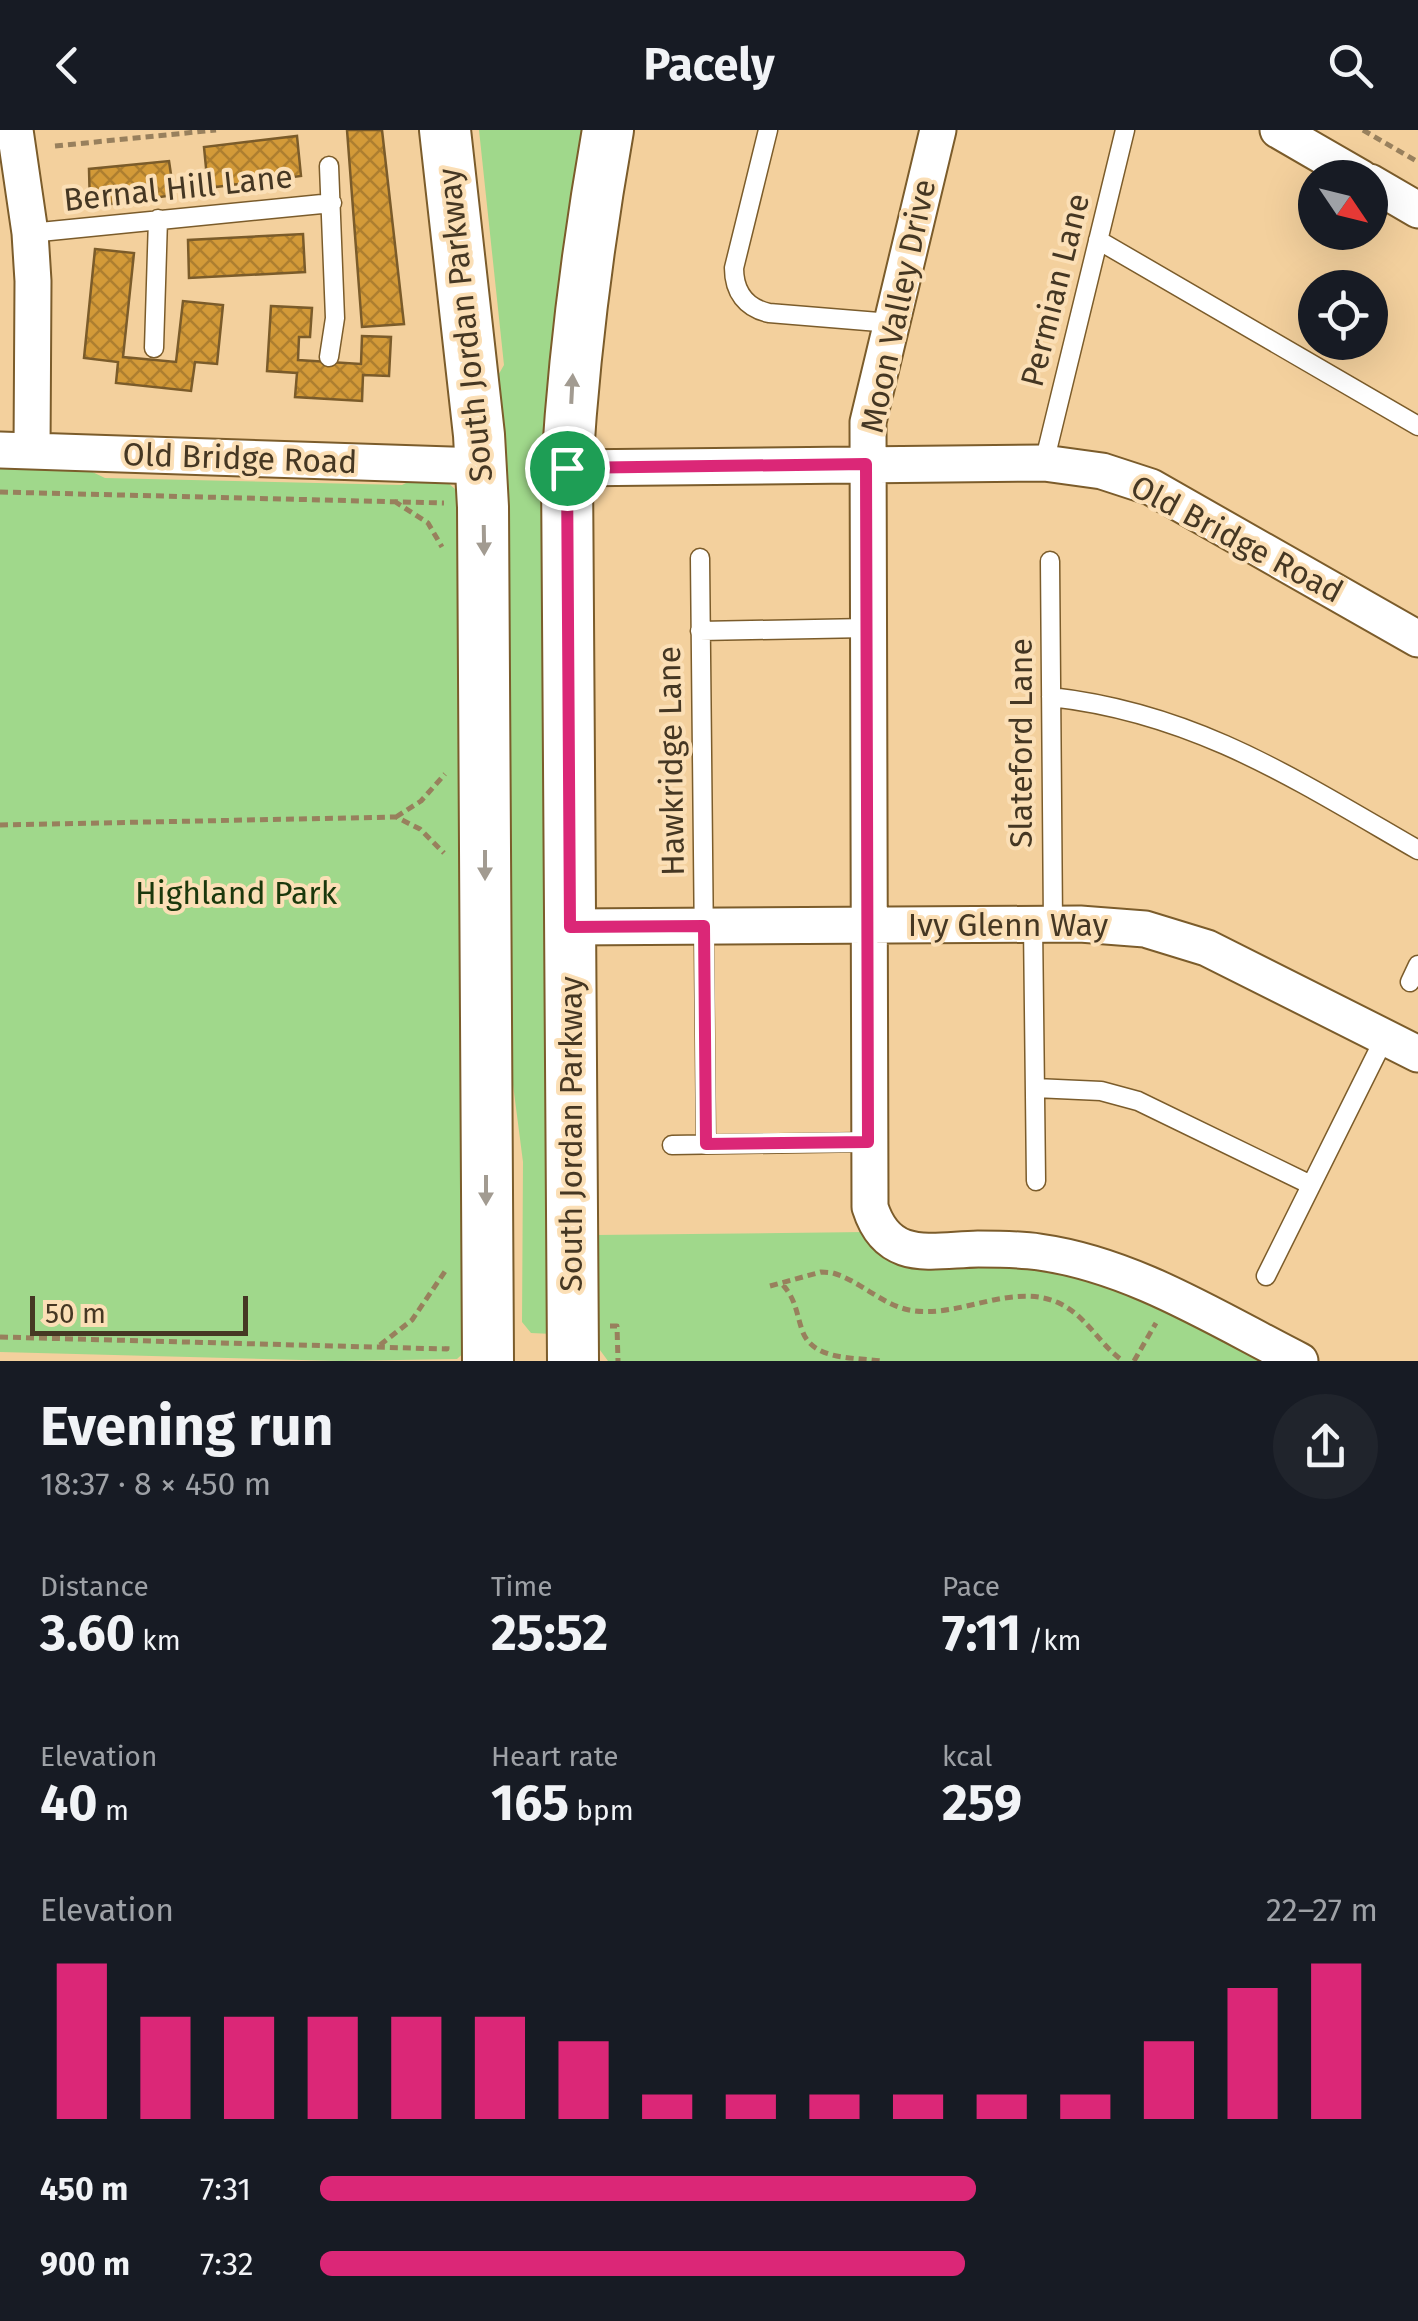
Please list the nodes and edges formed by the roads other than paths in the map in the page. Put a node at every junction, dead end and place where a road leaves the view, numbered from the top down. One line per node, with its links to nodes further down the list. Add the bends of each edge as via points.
1 (14, 130): 14 (street)
2 (445, 130): 23 (street, South Jordan Parkway)
3 (608, 130): 24 (street, South Jordan Parkway, one-way to 3, via 575,342)
4 (768, 130): 16 (lane, via 734,268 738,290 751,306 769,313)
5 (938, 130): 16 (street, Moon Valley Drive)
6 (1125, 130): 15 (lane, Permian Lane)
7 (1278, 130): 8 (street)
8 (1330, 160)
9 (329, 166): 11 (lane)
10 (1388, 192): 12 (street)
11 (332, 202): 13 (lane, Bernal Hill Lane); 18 (lane, via 335,318)
12 (1418, 210)
13 (158, 219): 14 (lane, Bernal Hill Lane); 17 (lane)
14 (30, 233): 20 (street, via 34,320)
15 (1098, 240): 19 (lane); 21 (lane, Permian Lane)
16 (891, 323): 22 (street, Moon Valley Drive, via 868,422)
17 (154, 348)
18 (329, 357)
19 (1418, 426)
20 (16, 450): 23 (street, Old Bridge Road)
21 (1044, 463): 22 (street, Old Bridge Road); 29 (street, Old Bridge Road, via 1102,470 1151,487)
22 (866, 464): 24 (street, Old Bridge Road); 27 (street, Moon Valley Drive)
23 (480, 466): 45 (street, South Jordan Parkway, one-way to 45, via 484,539)
24 (567, 468): 35 (street, South Jordan Parkway)
25 (700, 558): 28 (lane, Hawkridge Lane)
26 (1050, 561): 30 (lane, Slateford Lane)
27 (867, 628): 28 (lane); 33 (street, Moon Valley Drive)
28 (700, 630): 34 (lane, Hawkridge Lane)
29 (1418, 639)
30 (1051, 697): 31 (lane, via 1113,706 1222,741); 32 (lane, Slateford Lane)
31 (1418, 850)
32 (1043, 924): 33 (street, Ivy Glenn Way); 36 (street, Ivy Glenn Way, via 1112,924 1177,936); 38 (lane, Slateford Lane)
33 (868, 925): 34 (street, Ivy Glenn Way); 39 (street, Moon Valley Drive)
34 (704, 926): 35 (street, Ivy Glenn Way); 40 (lane, Hawkridge Lane)
35 (570, 927): 46 (street, South Jordan Parkway)
36 (1385, 1037): 37 (street, Ivy Glenn Way); 43 (lane)
37 (1418, 1054)
38 (1035, 1088): 42 (lane, Slateford Lane); 43 (lane, via 1138,1101)
39 (868, 1142): 40 (lane); 47 (street, Moon Valley Drive, via 870,1207 896,1244 918,1252 1034,1251 1098,1264)
40 (706, 1144): 41 (lane)
41 (672, 1145)
42 (1036, 1181)
43 (1312, 1185): 44 (lane)
44 (1266, 1276)
45 (467, 1349)
46 (573, 1361)
47 (1300, 1361)

